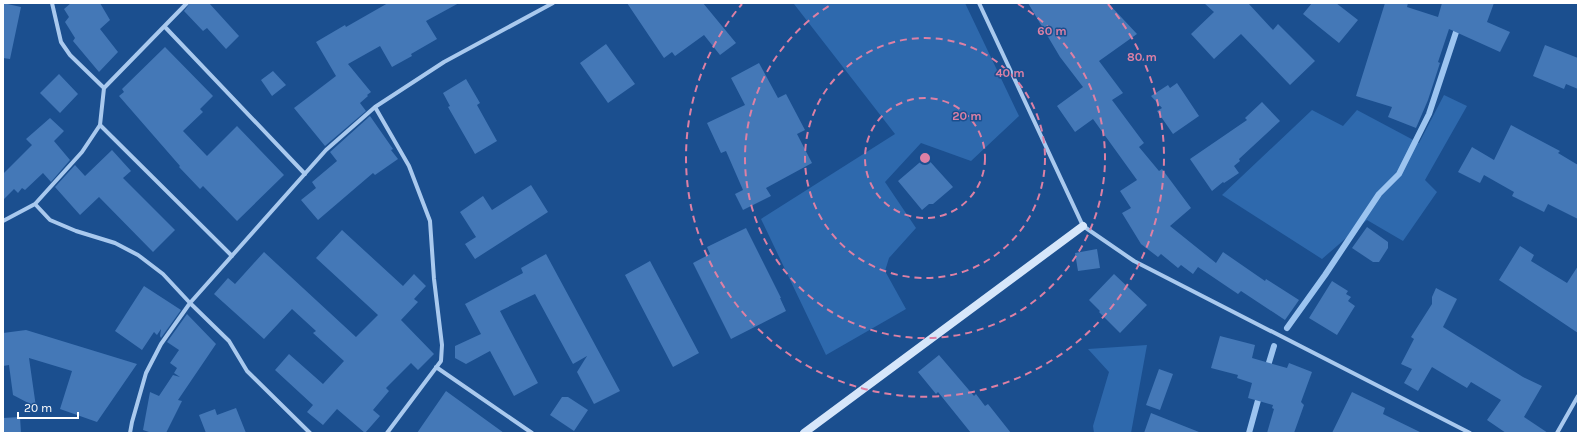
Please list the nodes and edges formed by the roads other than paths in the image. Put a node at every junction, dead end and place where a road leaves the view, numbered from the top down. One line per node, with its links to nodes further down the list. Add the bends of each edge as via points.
1 (52, 3): 6 (street, via 61,42 70,55)
2 (187, 3): 5 (street)
3 (553, 3): 7 (street, via 444,62)
4 (979, 3): 12 (street)
5 (165, 27): 6 (street); 9 (street)
6 (104, 88): 8 (street)
7 (375, 107): 9 (street, via 326,150); 15 (street, via 409,166 430,220 442,345 441,361)
8 (100, 125): 10 (street, via 82,152); 13 (street)
9 (305, 174): 13 (street)
10 (35, 204): 11 (street); 14 (street, via 50,220 76,232 115,243 138,255 163,274)
11 (3, 221)
12 (1083, 226): 21 (street); 22 (street, via 1134,261)
13 (232, 256): 14 (street)
14 (190, 303): 17 (street, via 161,344 146,373); 18 (street, via 229,341 246,371)
15 (436, 367): 19 (street); 20 (street)
16 (1578, 396): 23 (street)
17 (130, 433)
18 (310, 433)
19 (387, 433)
20 (532, 433)
21 (804, 433)
22 (1470, 433)
23 (1557, 433)

